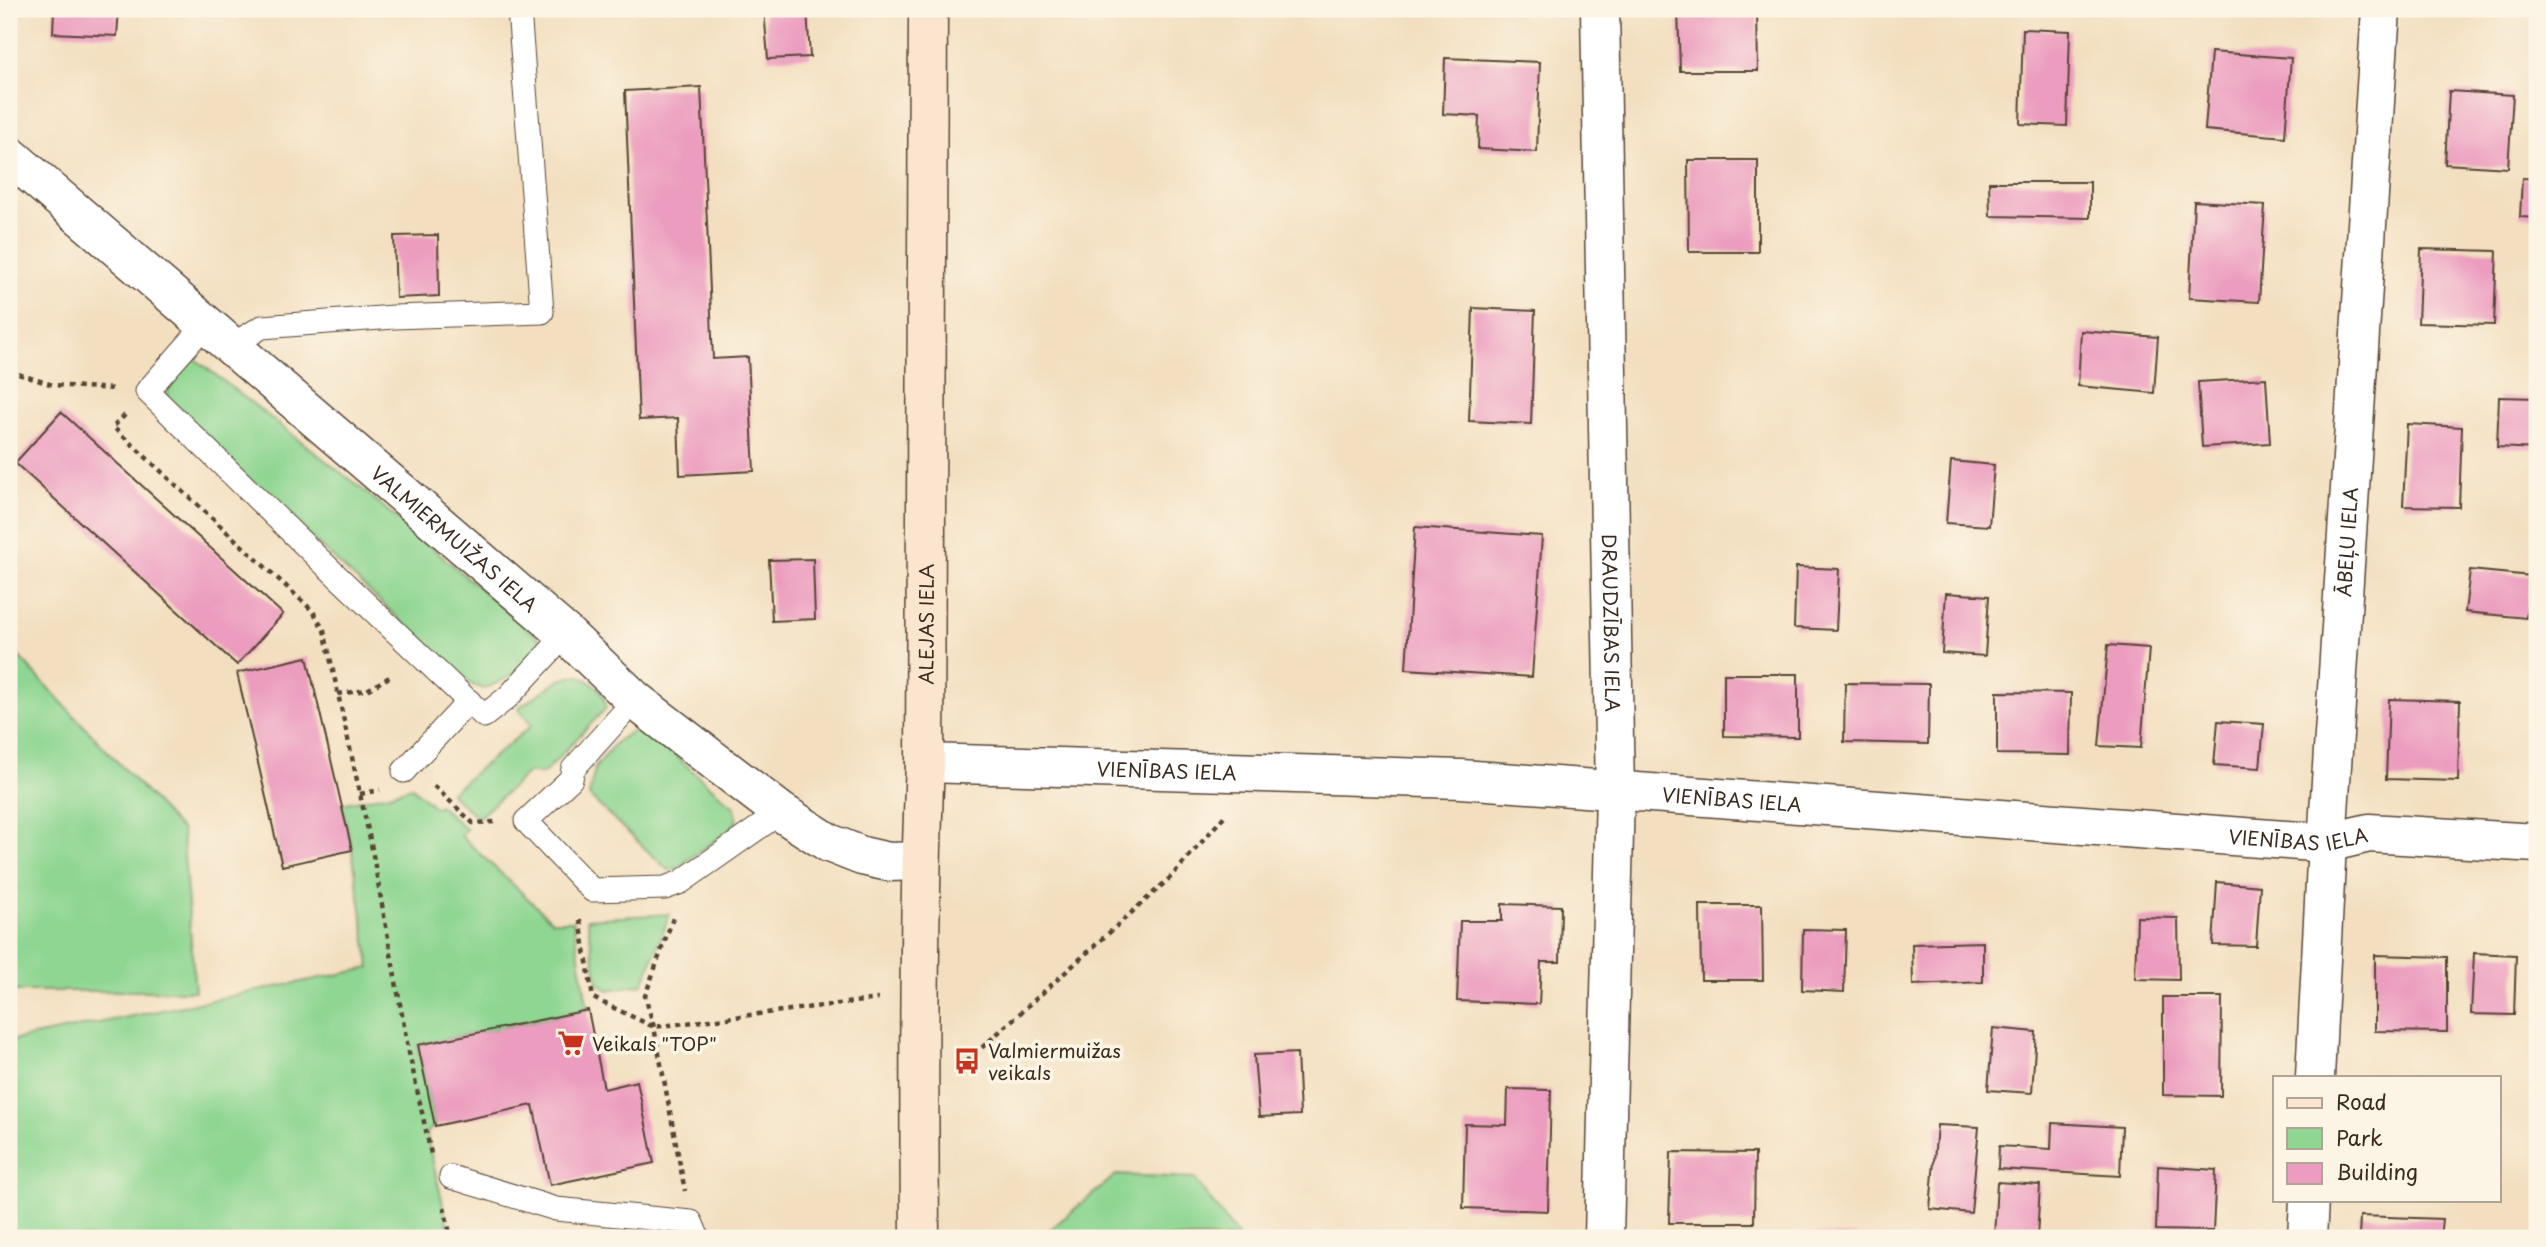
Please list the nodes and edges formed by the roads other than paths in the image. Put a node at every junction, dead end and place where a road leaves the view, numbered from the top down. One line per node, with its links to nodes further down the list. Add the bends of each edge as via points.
1 (519, 9): 7 (lane, via 542,312 394,317)
2 (928, 9): 11 (main road, ALEJAS IELA)
3 (1600, 9): 13 (street, DRAUDZĪBAS IELA)
4 (2381, 9): 15 (street, ĀBEĻU IELA)
5 (9, 155): 6 (street, VALMIERMUIŽAS IELA)
6 (24, 181): 7 (street, VALMIERMUIŽAS IELA)
7 (219, 334): 8 (street, VALMIERMUIŽAS IELA); 10 (lane, via 147,391)
8 (566, 634): 9 (street, VALMIERMUIŽAS IELA); 10 (lane, via 508,697 484,716)
9 (635, 700): 14 (street, VALMIERMUIŽAS IELA); 14 (lane, via 573,769 571,779 526,821 592,890 665,888 681,882)
10 (468, 701): 12 (lane)
11 (925, 763): 13 (street, VIENĪBAS IELA, via 1461,779); 17 (main road, ALEJAS IELA)
12 (408, 767)
13 (1615, 792): 15 (street, VIENĪBAS IELA); 23 (street, DRAUDZĪBAS IELA)
14 (781, 812): 17 (street, VALMIERMUIŽAS IELA, via 829,843 862,856 889,862)
15 (2327, 843): 16 (street, VIENĪBAS IELA, via 2369,833); 18 (street, ĀBEĻU IELA)
16 (2537, 844)
17 (921, 861): 22 (main road, ALEJAS IELA)
18 (2315, 1076)
19 (451, 1177): 21 (lane, via 556,1209)
20 (2309, 1202): 24 (street)
21 (695, 1230)
22 (920, 1238)
23 (1604, 1238)
24 (2307, 1238)

